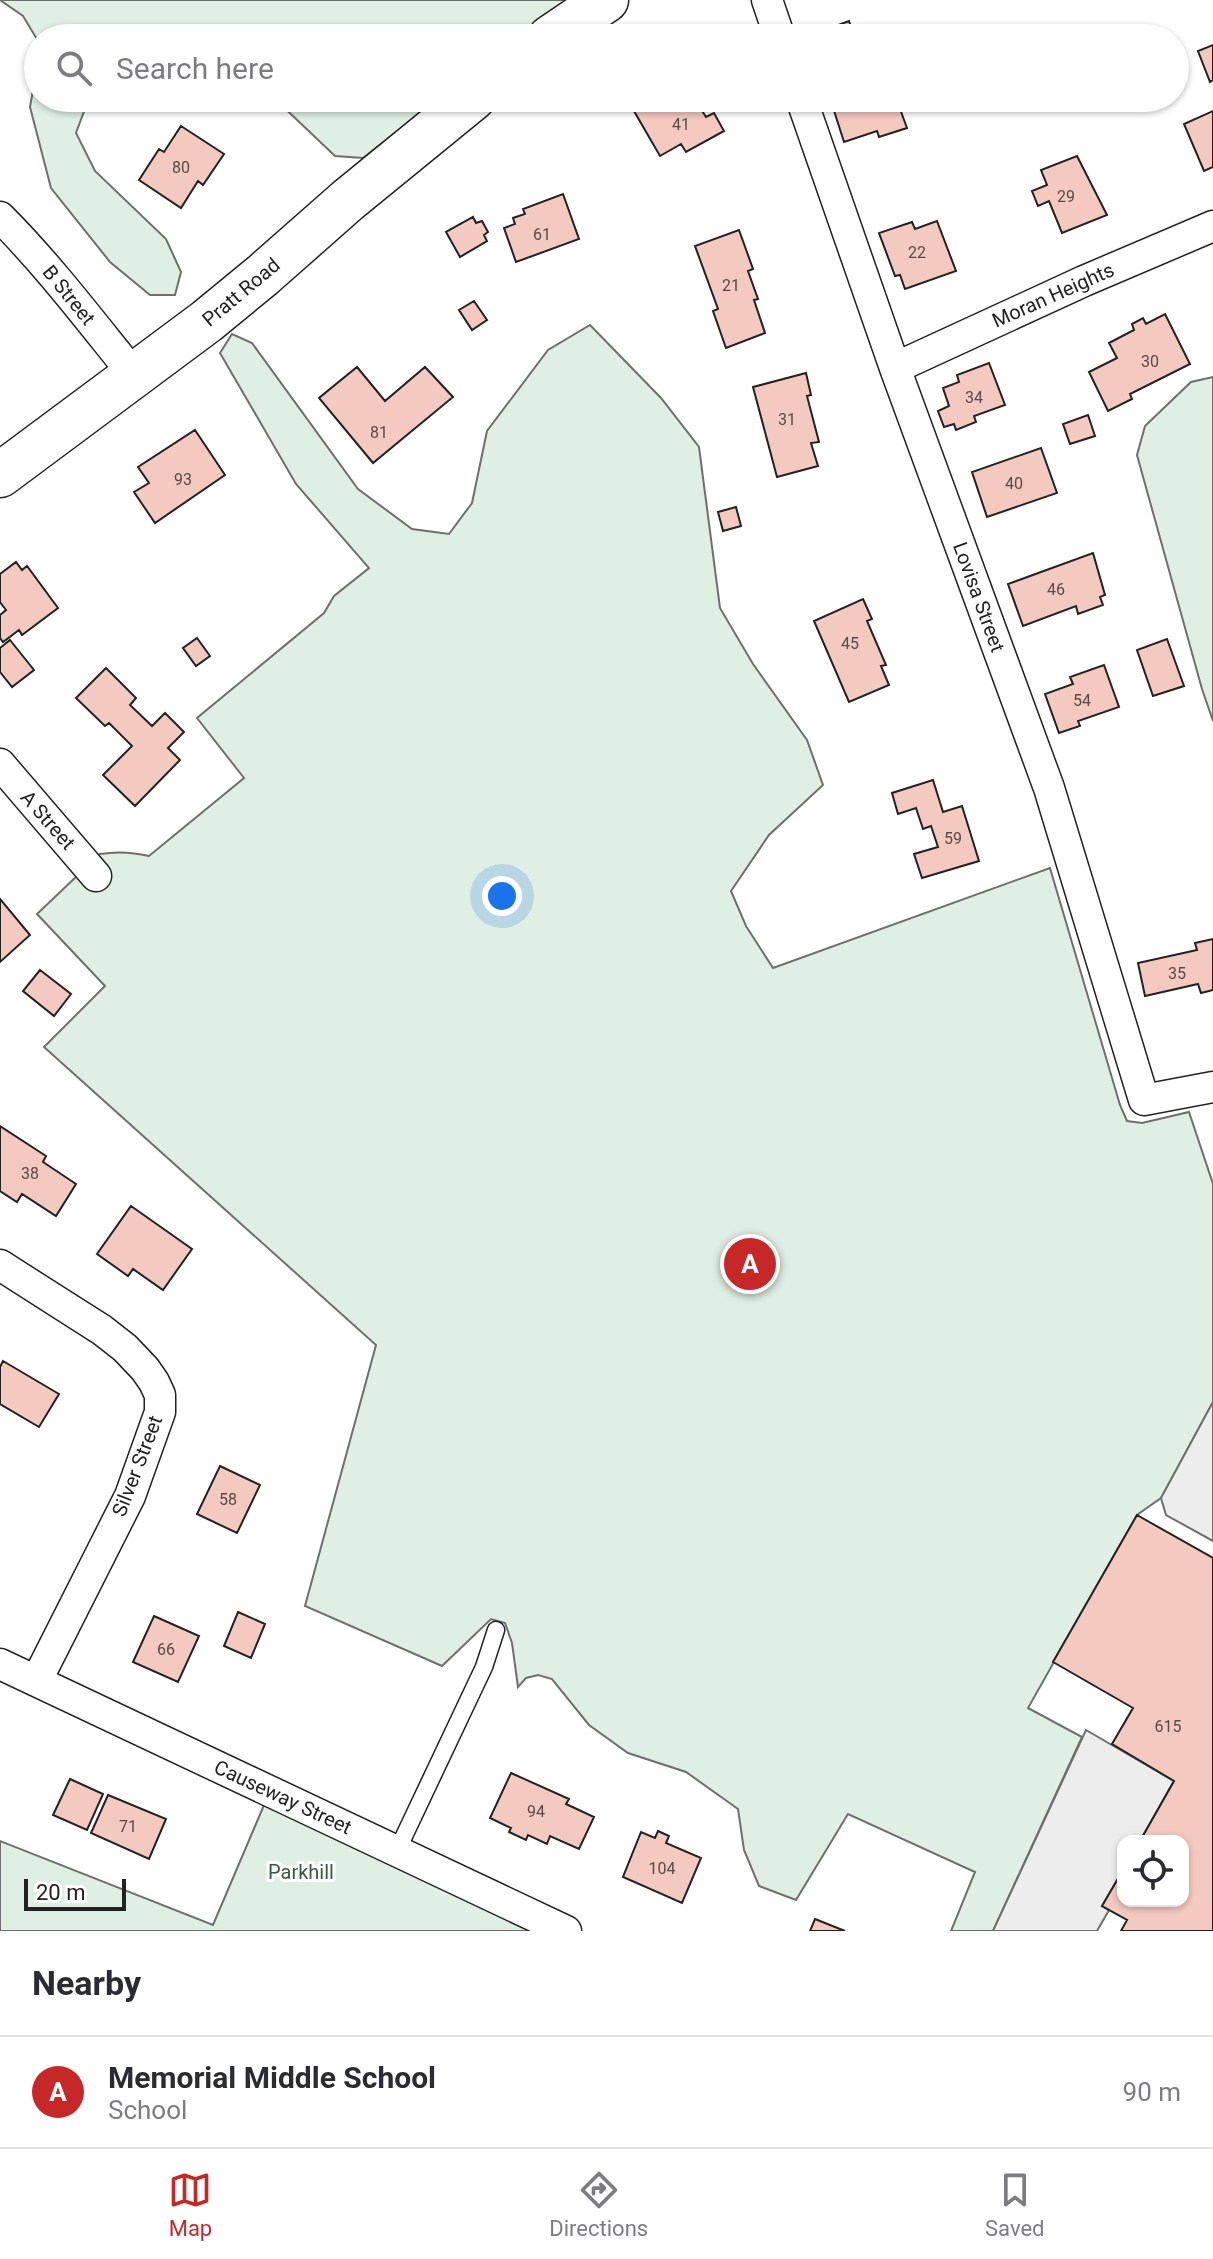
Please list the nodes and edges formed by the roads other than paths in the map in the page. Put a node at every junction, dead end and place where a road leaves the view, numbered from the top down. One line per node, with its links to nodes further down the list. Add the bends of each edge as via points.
1 (606, 0): 3 (street)
2 (767, 0): 4 (street)
3 (571, 24)
4 (775, 24)
5 (456, 112): 10 (street, Pratt Road)
6 (806, 112): 9 (street, Lovisa Street)
7 (0, 217): 10 (street, B Street)
8 (1213, 226): 9 (street, Moran Heights)
9 (895, 368): 14 (street, Lovisa Street, via 1049,788 1144,1100)
10 (135, 376): 11 (street, Pratt Road)
11 (0, 475)
12 (0, 764): 13 (street, A Street)
13 (96, 876)
14 (1213, 1087)
15 (0, 1265): 18 (street, Silver Street, via 125,1348 160,1395 160,1412 130,1496)
16 (496, 1630): 19 (lane, via 484,1667)
17 (0, 1664): 18 (street, Causeway Street)
18 (37, 1680): 19 (street, Causeway Street)
19 (397, 1851): 20 (street, Causeway Street)
20 (566, 1931)

